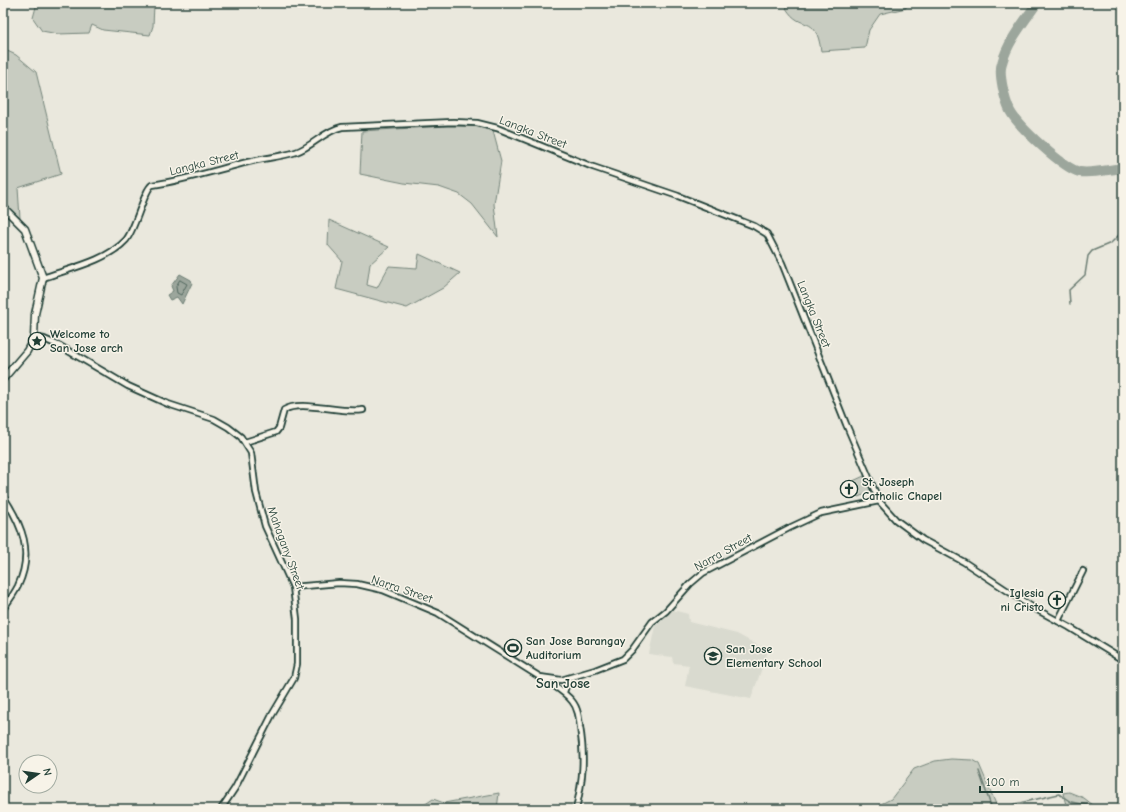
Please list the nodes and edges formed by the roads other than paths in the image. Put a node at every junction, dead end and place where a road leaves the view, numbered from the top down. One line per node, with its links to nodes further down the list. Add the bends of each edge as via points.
1 (3, 207): 2 (street, via 25,229)
2 (42, 278): 3 (street, via 35,314); 8 (street, Langka Street, via 104,256 118,246 134,227 147,191 152,186 282,156 304,149 328,131 342,127 453,122 477,123 496,128 593,167 678,196 754,226 767,234 782,263)
3 (34, 337): 4 (street, via 27,352); 6 (street, Mahagany Street, via 44,338 60,346 102,372 148,395 214,419 235,432)
4 (3, 379)
5 (363, 410): 6 (street, via 290,406 284,410 276,432)
6 (245, 442): 10 (street, Mahagany Street, via 251,453 256,492 265,526)
7 (3, 496): 11 (street, via 21,526 25,547 24,570 18,587)
8 (879, 501): 12 (street, via 896,520 923,540 964,562); 15 (street, Narra Street, via 821,514 703,572 652,622 623,659)
9 (1083, 571): 12 (street)
10 (293, 587): 14 (street, Narra Street, via 357,584 404,598 449,619); 17 (street, Mahagany Street, via 297,619 294,678 235,788)
11 (3, 609)
12 (1058, 621): 13 (street)
13 (1123, 660)
14 (540, 676): 15 (street, Narra Street, via 554,680); 16 (street)
15 (568, 678): 16 (street)
16 (564, 692): 18 (street, via 576,709 584,749 583,779)
17 (221, 809)
18 (576, 809)

